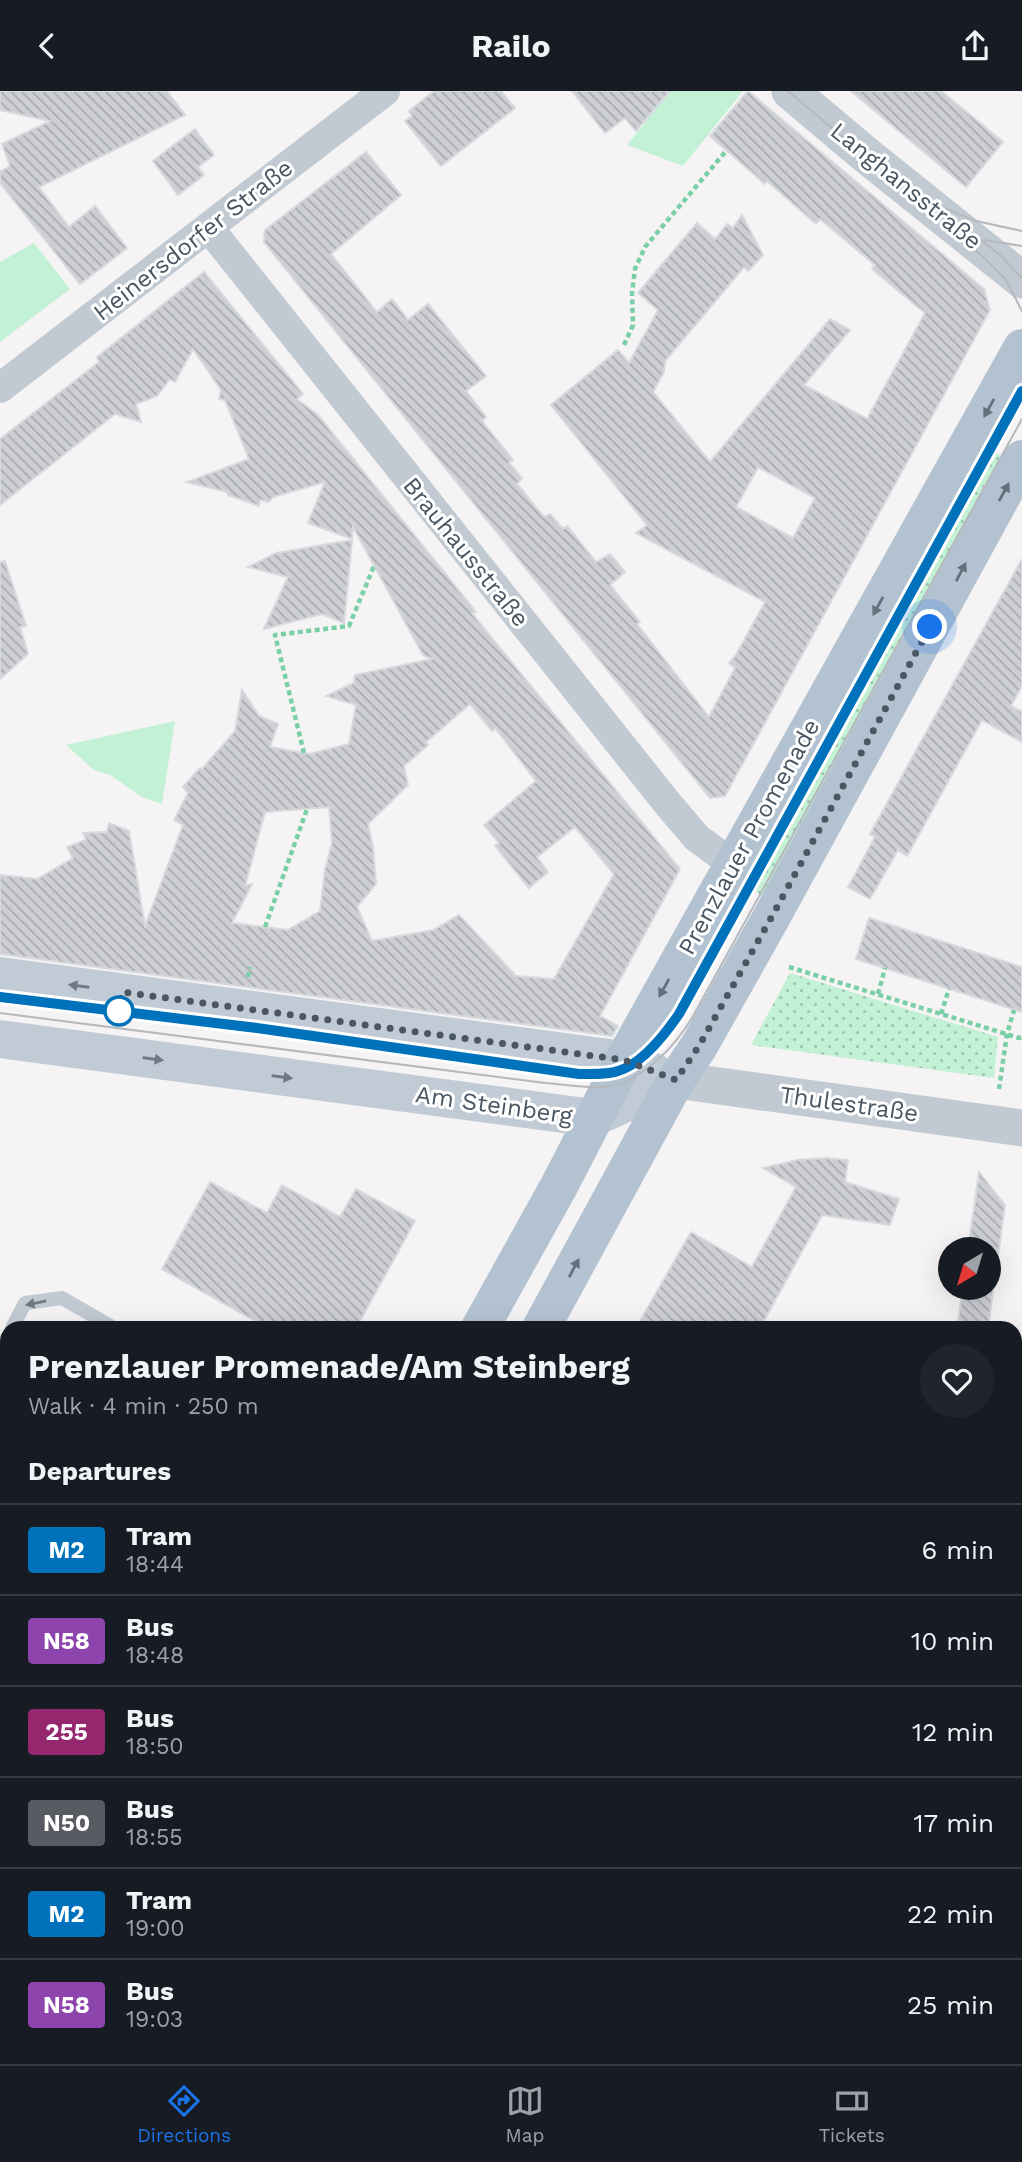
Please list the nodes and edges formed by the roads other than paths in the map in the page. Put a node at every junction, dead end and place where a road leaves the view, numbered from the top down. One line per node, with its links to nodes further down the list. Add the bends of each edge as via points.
1 (385, 91): 3 (street, Heinersdorfer Straße)
2 (790, 91): 4 (street, Langhansstraße)
3 (209, 228): 6 (street, Heinersdorfer Straße); 8 (street, Brauhausstraße, via 696,838)
4 (1022, 280)
5 (1022, 348): 8 (main road, Prenzlauer Promenade, one-way to 8)
6 (0, 388)
7 (1022, 459): 12 (main road, one-way to 7, via 771,918)
8 (734, 865): 11 (main road, Prenzlauer Promenade, one-way to 11)
9 (0, 976): 11 (main road, one-way to 9)
10 (0, 1039): 13 (main road, Am Steinberg, one-way to 13)
11 (624, 1060): 12 (main road); 13 (main road, Prenzlauer Promenade)
12 (676, 1080): 13 (main road, Am Steinberg); 14 (street, Thulestraße); 18 (main road, one-way to 12)
13 (593, 1118): 17 (main road, Prenzlauer Promenade)
14 (1022, 1128)
15 (16, 1321): 16 (lane, one-way to 15, via 62,1298 25,1303)
16 (102, 1321)
17 (484, 1321)
18 (545, 1321)

